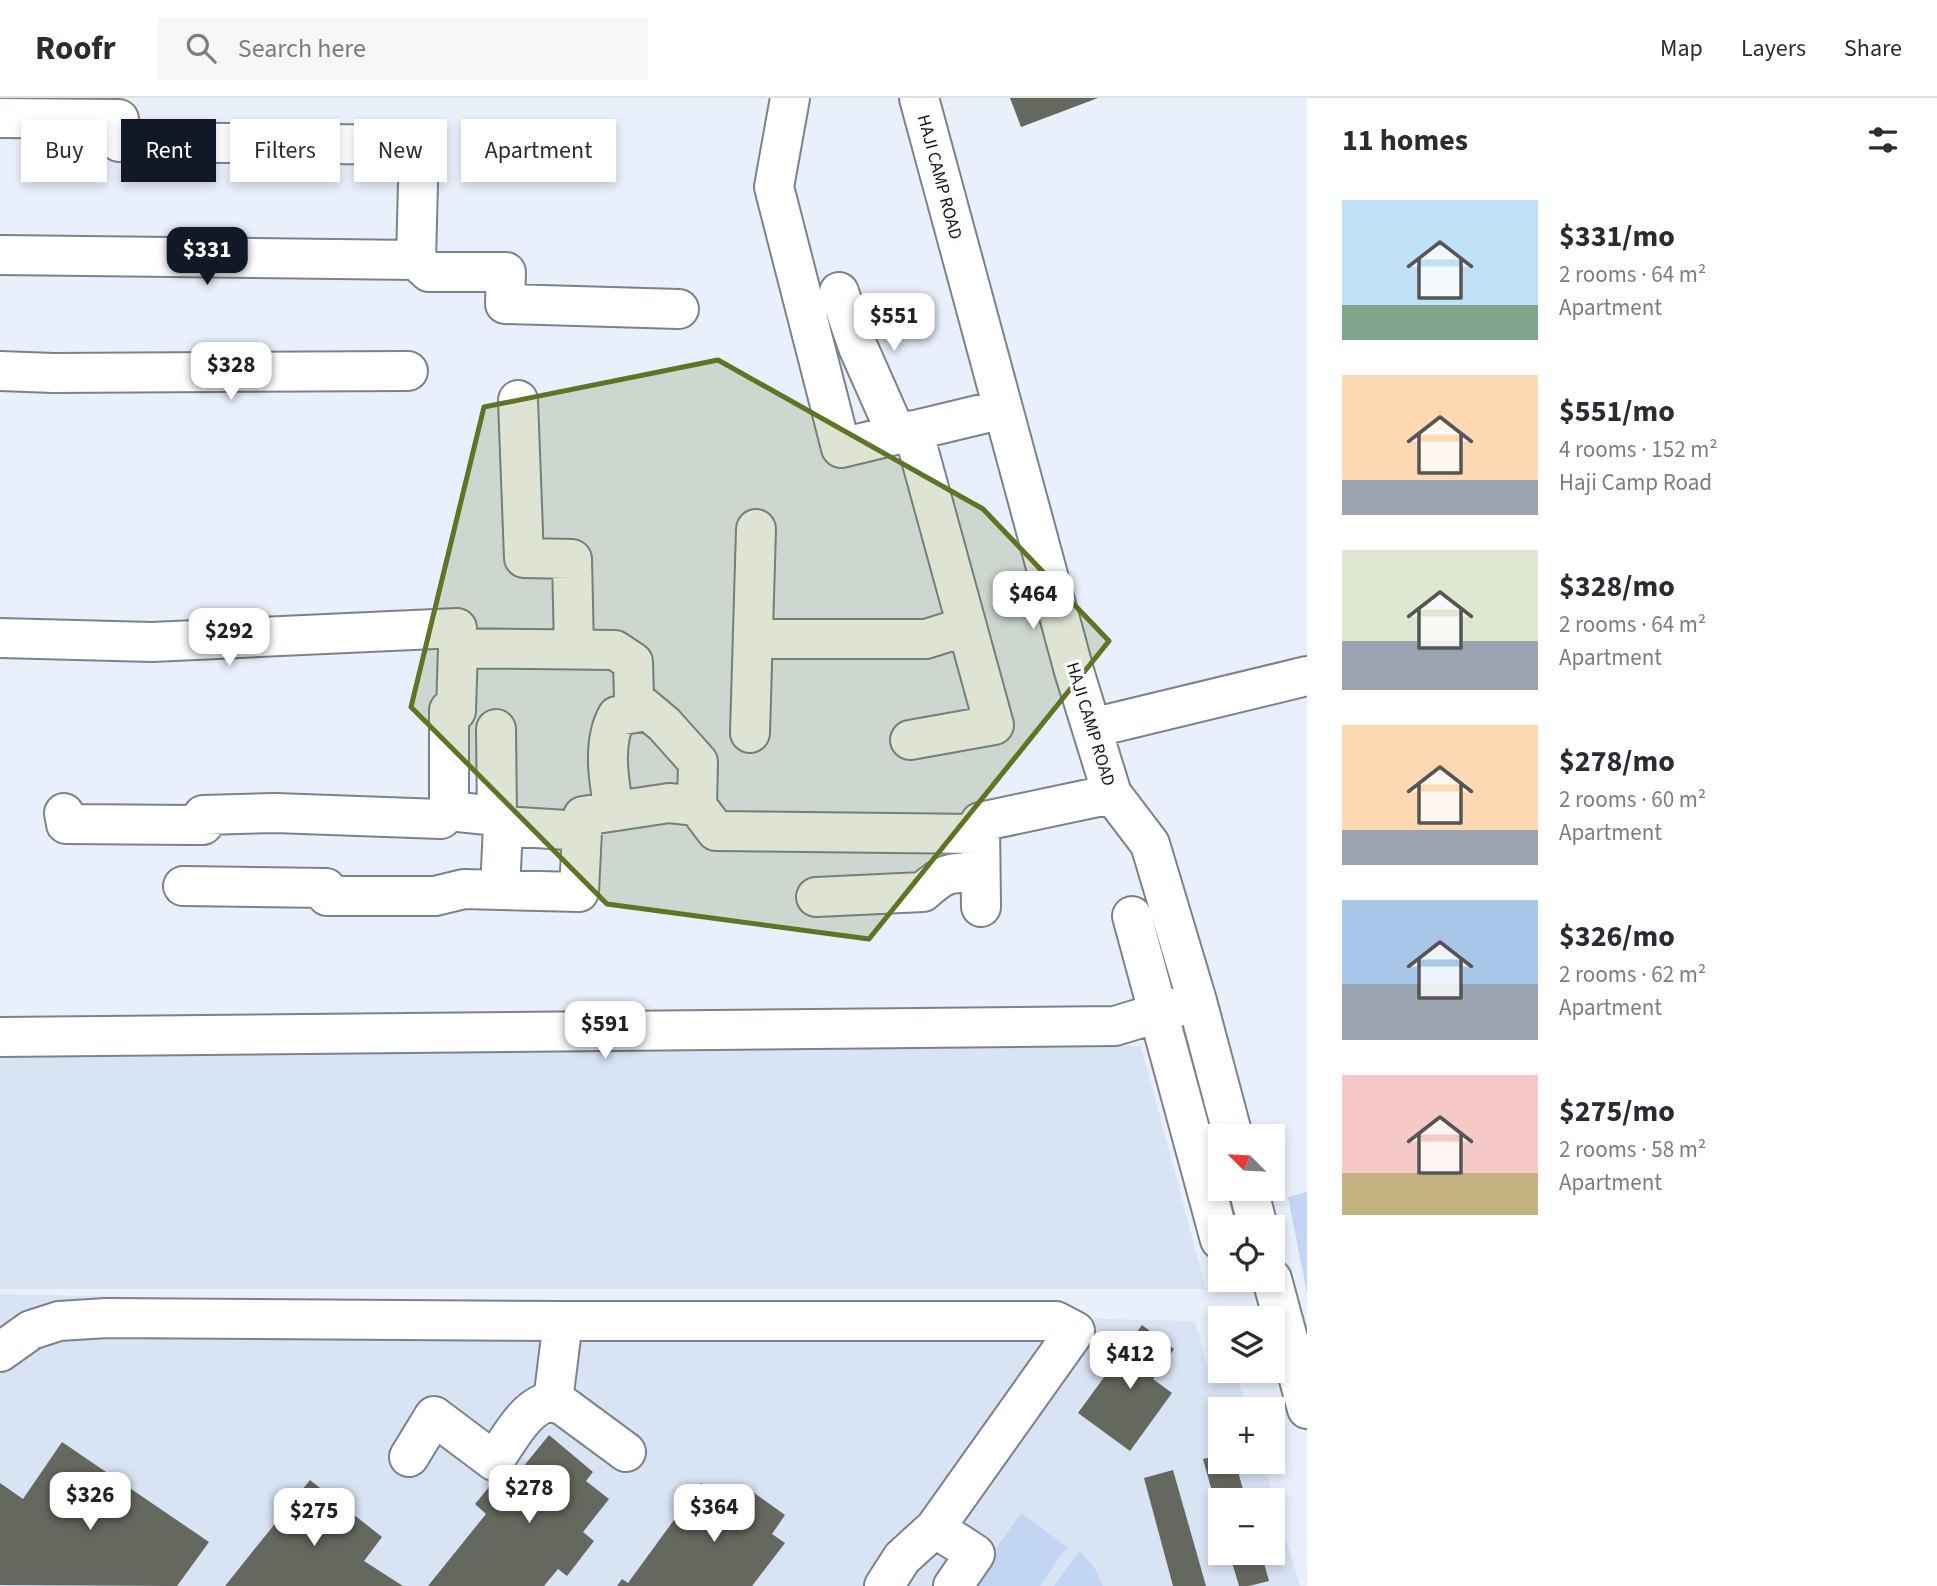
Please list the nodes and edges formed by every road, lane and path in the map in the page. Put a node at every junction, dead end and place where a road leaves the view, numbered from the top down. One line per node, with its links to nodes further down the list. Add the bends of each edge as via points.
1 (790, 98): 12 (street, via 774,187 841,449)
2 (919, 98): 11 (street, HAJI CAMP ROAD)
3 (0, 118): 5 (street, via 119,119 119,142 419,145)
4 (0, 255): 5 (street)
5 (416, 260): 7 (street, via 429,272 506,272 505,304)
6 (839, 292): 12 (street, via 858,347)
7 (679, 309)
8 (0, 371): 9 (street)
9 (408, 371)
10 (518, 400): 18 (street, via 524,558 572,559)
11 (1003, 409): 12 (street); 21 (street, HAJI CAMP ROAD)
12 (905, 432): 14 (street)
13 (755, 529): 17 (street)
14 (967, 626): 17 (street, via 926,639); 24 (street, via 994,725)
15 (457, 628): 16 (street, via 152,642)
16 (0, 638)
17 (753, 639): 23 (street)
18 (574, 649): 20 (street, via 615,649 633,662 634,699); 27 (street, via 458,648 456,711 449,710)
19 (1307, 676): 21 (street)
20 (646, 711): 26 (street, via 698,762); 28 (street, via 617,716 610,727 608,775)
21 (1092, 728): 25 (street, HAJI CAMP ROAD)
22 (496, 729): 30 (street)
23 (750, 733)
24 (910, 740)
25 (1112, 794): 33 (street, via 980,822); 37 (street, HAJI CAMP ROAD, via 1150,844)
26 (697, 806): 28 (street, via 669,803); 33 (street, via 716,831)
27 (449, 811): 30 (street); 31 (street, via 441,819 203,815 203,825)
28 (614, 811): 32 (street, via 583,816)
29 (64, 813): 31 (street, via 66,824)
30 (500, 821): 32 (street); 34 (street)
31 (194, 825): 34 (street, via 188,886 326,888 327,896 435,896 464,889)
32 (582, 831): 34 (street, via 579,892)
33 (980, 834): 35 (street, via 980,889 951,873 923,892)
34 (500, 890)
35 (816, 897)
36 (1132, 916): 38 (street)
37 (1197, 1002): 38 (street); 40 (street, HAJI CAMP ROAD)
38 (1156, 1014): 39 (street, via 1115,1026); 41 (street)
39 (0, 1037)
40 (1231, 1124)
41 (1213, 1215)
42 (1276, 1292): 46 (street)
43 (563, 1321): 44 (street, via 107,1318 59,1321 31,1330); 45 (street); 49 (street, via 1056,1321 1075,1331)
44 (0, 1352)
45 (553, 1401): 47 (street); 48 (street, via 530,1411 494,1461 434,1416)
46 (1307, 1409)
47 (626, 1452)
48 (409, 1457)
49 (935, 1528): 50 (street, via 902,1558); 51 (street, via 975,1554)
50 (884, 1586)
51 (953, 1586)

